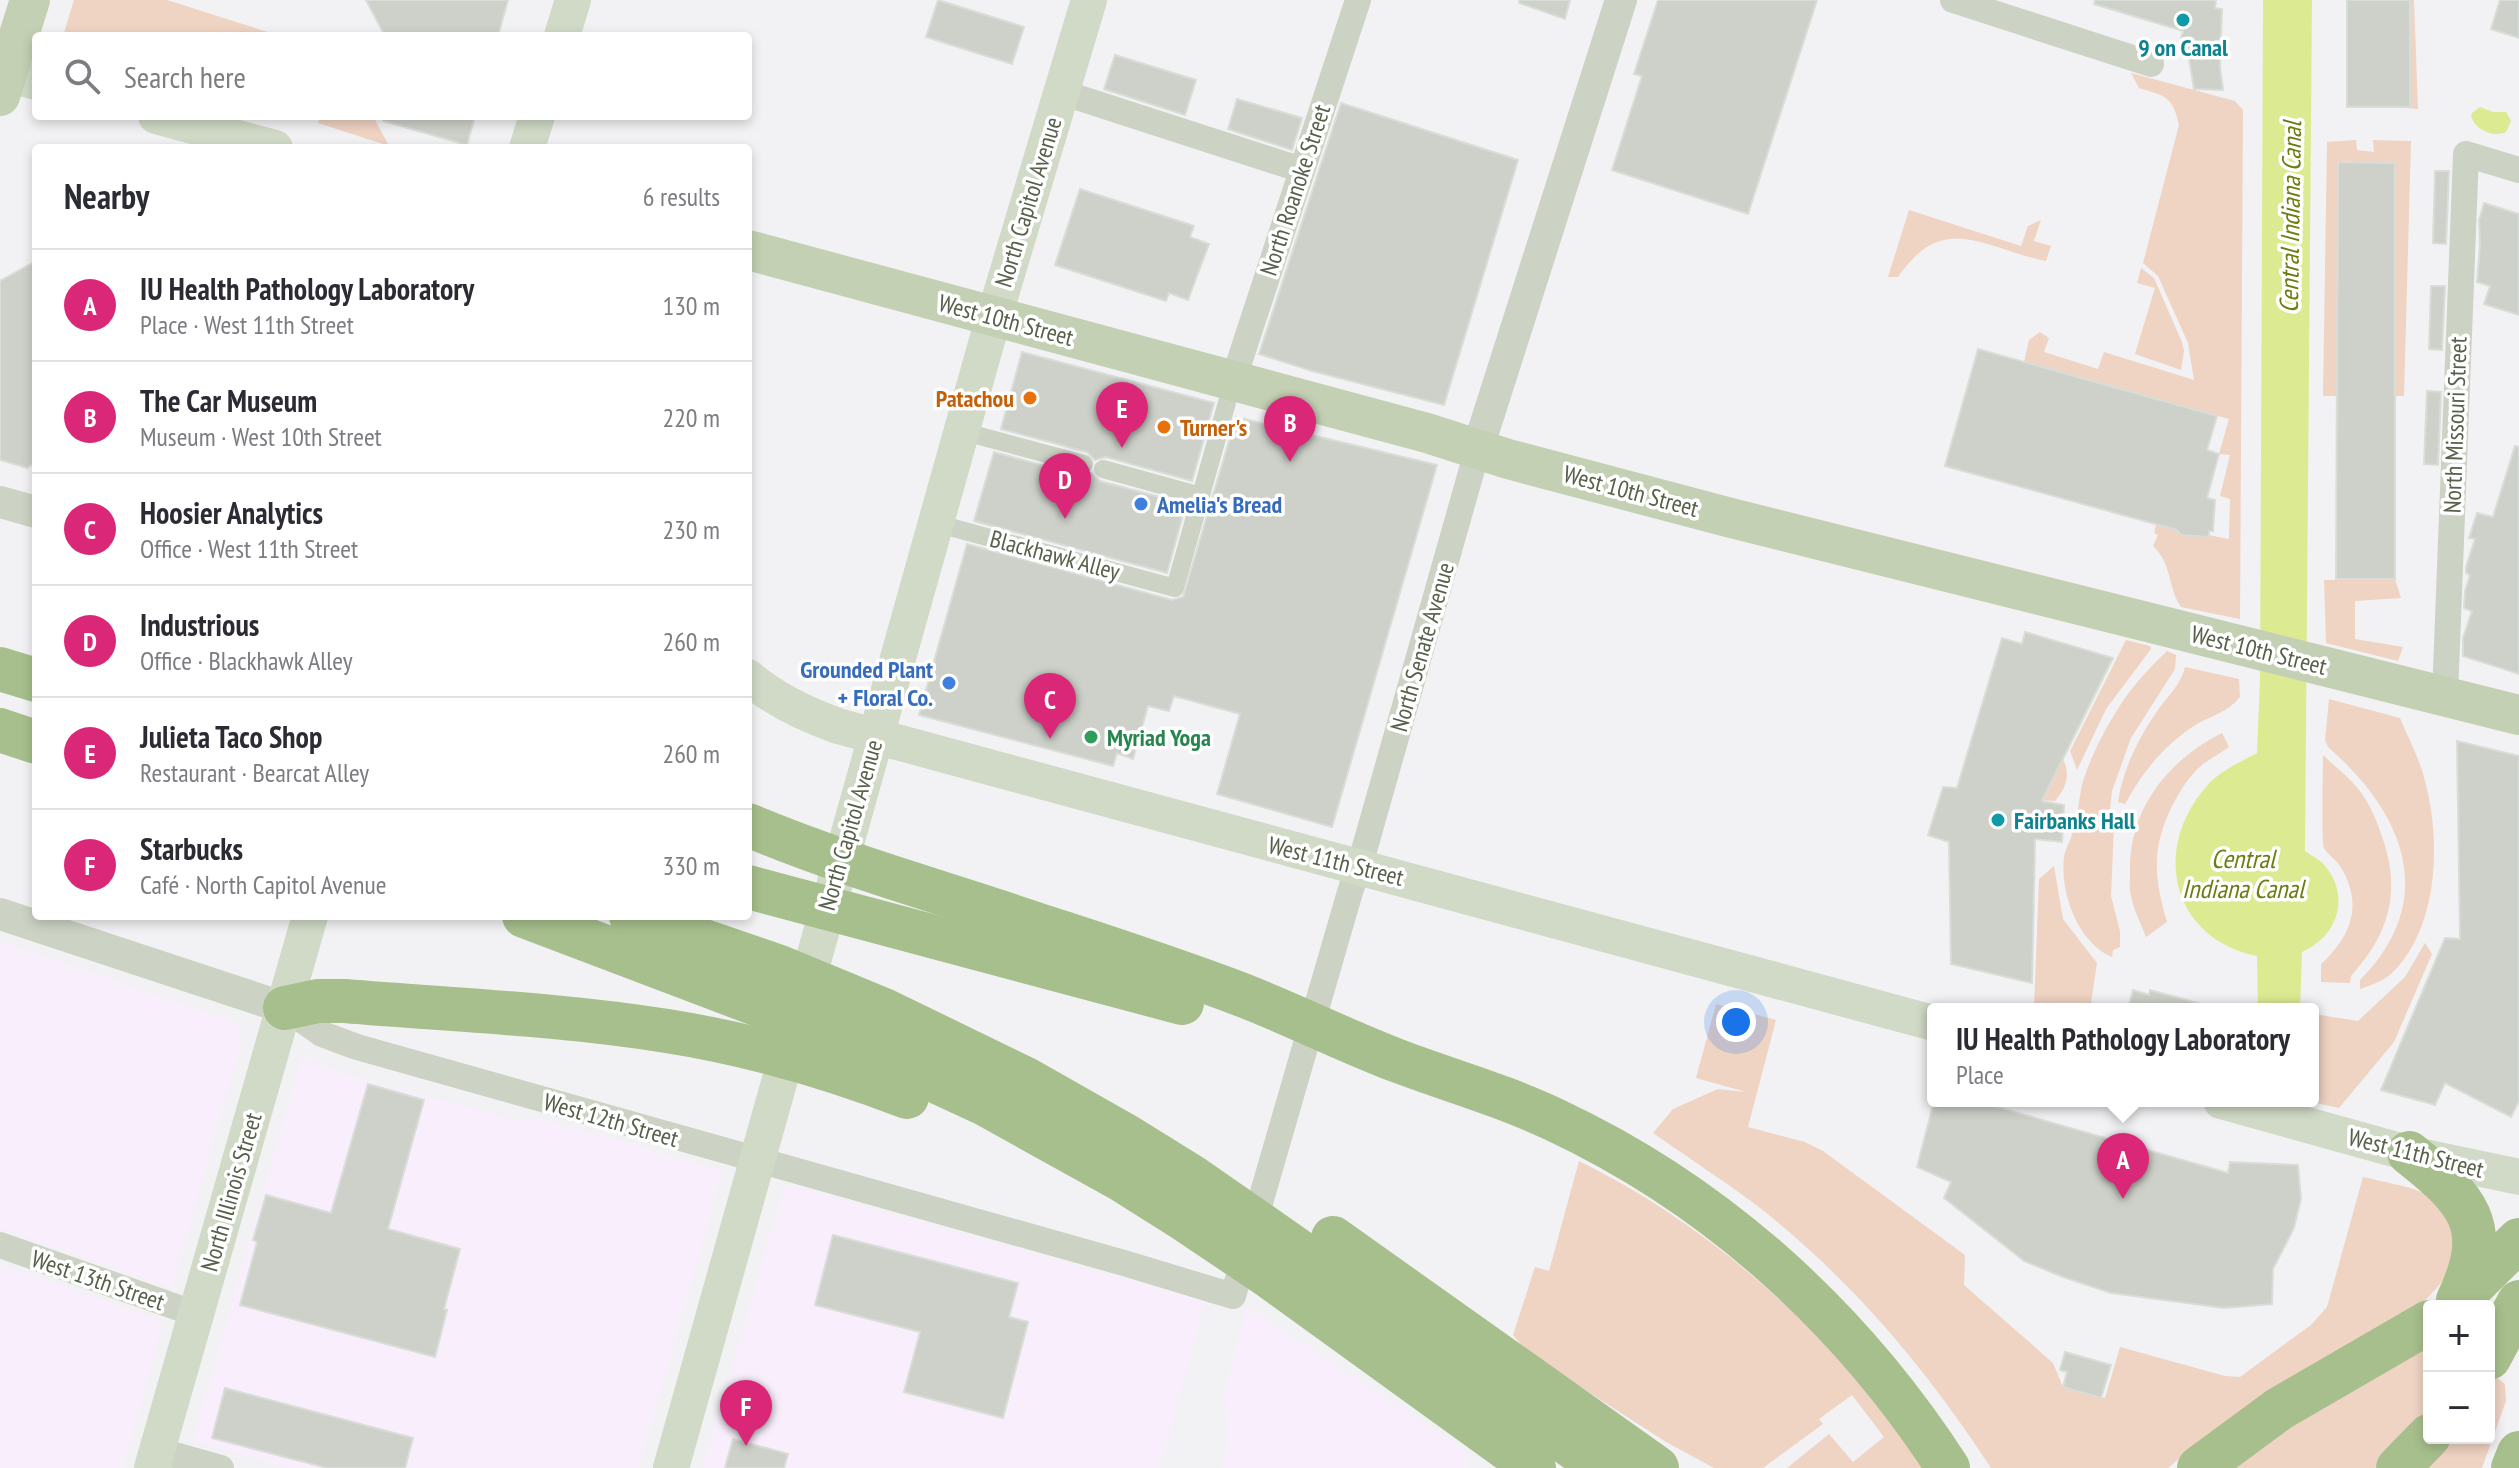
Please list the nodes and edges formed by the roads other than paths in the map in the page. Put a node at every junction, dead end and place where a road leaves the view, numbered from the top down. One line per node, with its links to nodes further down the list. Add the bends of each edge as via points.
1 (30, 0): 9 (main road)
2 (573, 0): 7 (main road)
3 (1089, 0): 10 (main road, North Capitol Avenue)
4 (1358, 0): 15 (street, North Roanoke Street)
5 (1621, 0): 21 (street, North Senate Avenue)
6 (1953, 0): 8 (street)
7 (563, 32)
8 (2151, 64)
9 (11, 81)
10 (1061, 92): 15 (street); 18 (main road, North Capitol Avenue)
11 (171, 120): 13 (main road)
12 (536, 120): 14 (main road)
13 (260, 144)
14 (528, 144)
15 (1302, 170): 19 (street, North Roanoke Street)
16 (2519, 170): 31 (street, North Missouri Street, via 2466,154)
17 (752, 251): 18 (main road, West 10th Street)
18 (994, 316): 19 (main road, West 10th Street); 20 (main road, North Capitol Avenue)
19 (1233, 381): 21 (main road, West 10th Street); 24 (street)
20 (961, 431): 22 (street); 27 (main road, North Capitol Avenue)
21 (1478, 448): 31 (main road, West 10th Street, via 1731,518); 37 (street, North Senate Avenue)
22 (1084, 464)
23 (1103, 469): 24 (street)
24 (1201, 496): 27 (street, Blackhawk Alley, via 1175,588)
25 (0, 502): 26 (street)
26 (32, 511)
27 (935, 523): 34 (main road, North Capitol Avenue)
28 (0, 669): 29 (highway)
29 (32, 679)
30 (752, 680): 34 (main road, West 11th Street, via 815,718)
31 (2445, 696): 32 (main road, West 10th Street)
32 (2519, 715)
33 (0, 730): 35 (highway)
34 (875, 736): 37 (main road, West 11th Street); 49 (main road, North Capitol Avenue)
35 (32, 741)
36 (752, 827): 46 (highway, via 1249,998)
37 (1358, 868): 45 (main road, West 11th Street); 54 (street, North Senate Avenue)
38 (752, 888): 46 (highway)
39 (0, 914): 44 (street, West 12th Street)
40 (309, 920): 44 (main road, North Illinois Street)
41 (535, 920): 51 (highway, via 825,1030 985,1104)
42 (642, 920): 61 (highway, via 833,988 1056,1096 1194,1178)
43 (734, 920): 61 (highway, via 884,978 1005,1036 1236,1170)
44 (285, 1008): 49 (street, West 12th Street, via 322,1034 357,1047); 51 (highway, via 345,1001 600,1022 698,1036 873,1083); 58 (main road, North Illinois Street)
45 (1927, 1021)
46 (1397, 1061): 69 (highway, via 1518,1104 1593,1139 1695,1202 1811,1298 1872,1364)
47 (2243, 1107): 48 (main road, West 11th Street)
48 (2409, 1153): 50 (main road, West 11th Street); 55 (highway, via 2462,1201 2472,1220 2469,1277)
49 (757, 1161): 54 (street, West 12th Street); 66 (main road, North Capitol Avenue)
50 (2519, 1177)
51 (1120, 1179): 61 (highway, via 1267,1275)
52 (2519, 1240): 56 (highway)
53 (0, 1245): 58 (street, West 13th Street)
54 (1233, 1296)
55 (2452, 1300)
56 (2456, 1300)
57 (2519, 1302): 60 (highway)
58 (196, 1314): 64 (main road, North Illinois Street)
59 (2423, 1323): 70 (highway, via 2279,1409)
60 (2495, 1347)
61 (1541, 1439): 67 (highway); 68 (highway)
62 (2423, 1442): 71 (highway)
63 (2519, 1453): 72 (highway)
64 (154, 1459): 65 (street)
65 (221, 1468)
66 (671, 1468)
67 (1602, 1468)
68 (1657, 1468)
69 (1948, 1468)
70 (2199, 1468)
71 (2398, 1468)
72 (2513, 1468)

